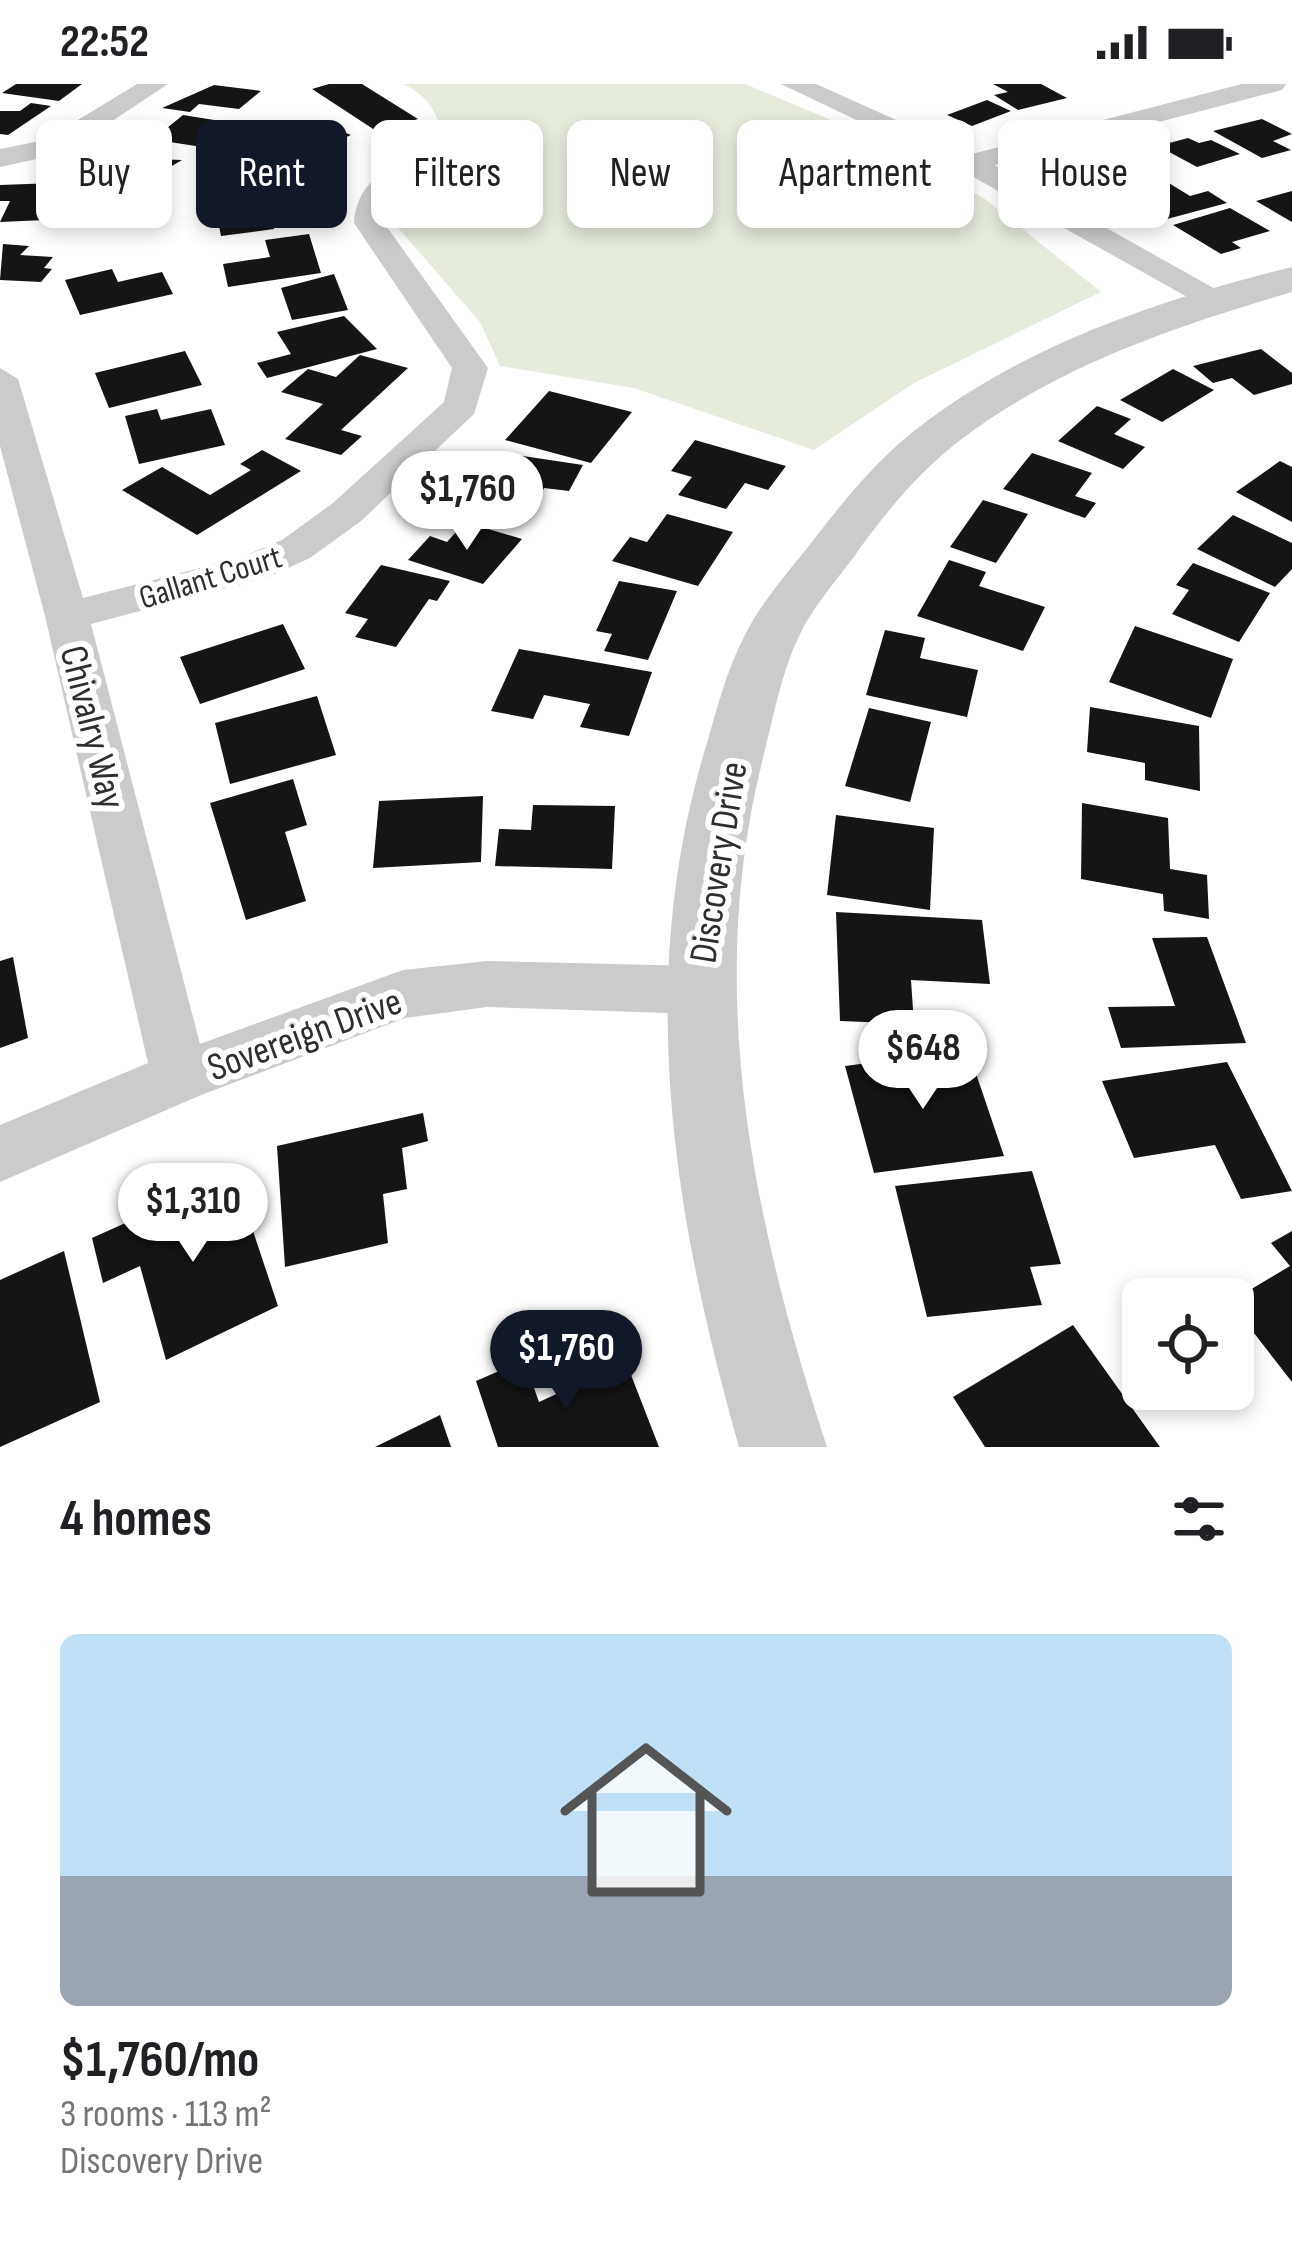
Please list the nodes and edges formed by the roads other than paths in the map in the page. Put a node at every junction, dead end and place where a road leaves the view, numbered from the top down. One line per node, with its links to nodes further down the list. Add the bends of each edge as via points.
1 (155, 84): 5 (street, via 71,139)
2 (794, 84): 4 (street)
3 (1273, 84): 6 (street)
4 (874, 120)
5 (0, 158)
6 (974, 162)
7 (974, 166): 10 (street)
8 (372, 228): 12 (street, Gallant Court, via 470,368 460,406 296,549 253,568)
9 (1292, 279): 10 (street, Discovery Drive)
10 (1214, 302): 13 (street, Discovery Drive, via 1048,364 943,430 864,506 774,631 719,789)
11 (0, 380): 12 (street, Chivalry Way)
12 (67, 616): 14 (street, Chivalry Way)
13 (697, 990): 14 (street, Sovereign Drive, via 487,984 403,994); 16 (street, Discovery Drive, via 700,1089 721,1231)
14 (179, 1077): 15 (street, Sovereign Drive)
15 (0, 1154)
16 (783, 1447)

